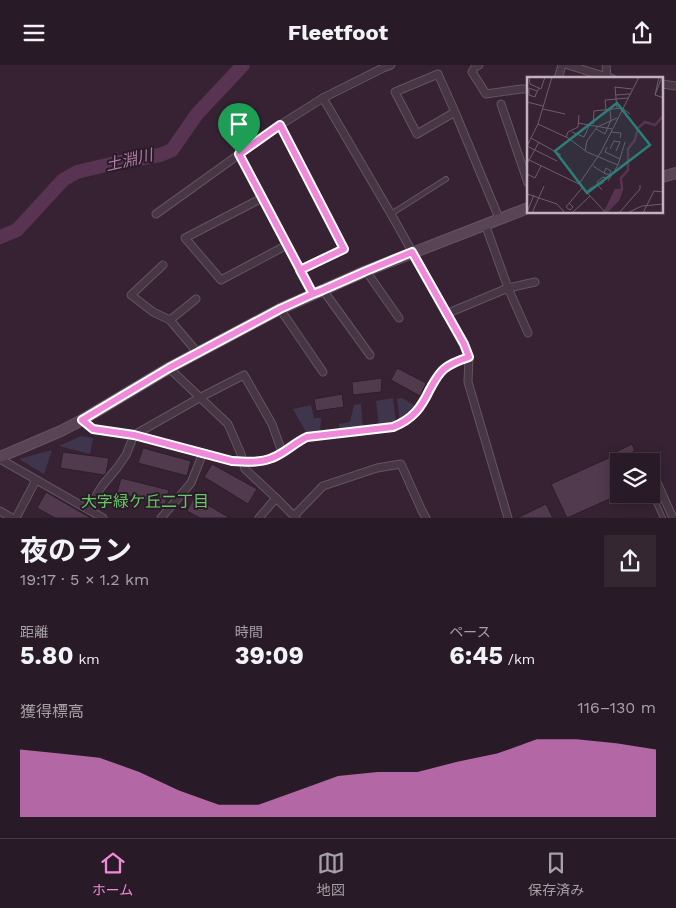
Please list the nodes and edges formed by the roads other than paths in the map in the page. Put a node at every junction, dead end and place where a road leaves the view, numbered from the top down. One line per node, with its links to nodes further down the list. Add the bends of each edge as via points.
1 (391, 65): 8 (street)
2 (479, 65): 7 (street, via 472,72 486,94)
3 (568, 65): 5 (street)
4 (606, 65): 6 (street)
5 (607, 77)
6 (610, 77)
7 (527, 89)
8 (323, 98): 11 (street); 18 (street)
9 (500, 104): 14 (street)
10 (455, 112): 10 (street, via 417,134 395,92 438,74); 19 (street)
11 (280, 125): 12 (street); 24 (street, via 344,249)
12 (239, 154): 15 (street); 17 (street)
13 (446, 179): 18 (lane)
14 (527, 180)
15 (262, 198): 21 (street); 21 (street, via 185,238 221,280)
16 (527, 208): 19 (street)
17 (156, 214)
18 (391, 214): 22 (street)
19 (499, 218): 20 (street)
20 (485, 224): 22 (street); 27 (street)
21 (287, 245): 24 (street)
22 (412, 252): 25 (street); 32 (street)
23 (163, 265): 34 (street, via 131,295)
24 (300, 270): 29 (street)
25 (366, 271): 28 (street); 33 (street)
26 (535, 282): 27 (street)
27 (508, 288): 32 (street); 35 (street)
28 (323, 290): 29 (street); 37 (street)
29 (313, 294): 31 (street)
30 (196, 299): 34 (street)
31 (280, 309): 36 (street); 40 (street)
32 (446, 314): 38 (street)
33 (399, 318)
34 (170, 320): 36 (street)
35 (528, 333)
36 (197, 352): 39 (street)
37 (370, 355)
38 (469, 357): 44 (street, via 443,369 422,405 403,423 393,427 307,437); 60 (street, via 468,382)
39 (169, 368): 41 (street); 42 (street)
40 (323, 372)
41 (201, 397): 43 (street); 44 (street, via 244,375 272,424); 47 (street, via 228,424)
42 (82, 420): 43 (street, via 93,429); 46 (street)
43 (134, 435): 45 (street); 52 (street, via 122,461)
44 (282, 452): 47 (street, via 262,461)
45 (203, 453): 47 (street); 57 (street, via 191,483)
46 (0, 458): 48 (street)
47 (243, 462): 50 (street, via 245,469)
48 (36, 480): 52 (street); 55 (street)
49 (660, 489): 62 (street)
50 (276, 498): 54 (street); 58 (street)
51 (656, 503): 61 (lane)
52 (88, 509): 56 (street)
53 (0, 511): 55 (street)
54 (295, 517): 59 (street, via 323,486 377,468 401,464)
55 (14, 518)
56 (104, 518)
57 (161, 518)
58 (259, 518)
59 (426, 518)
60 (508, 518)
61 (663, 518)
62 (673, 518)

